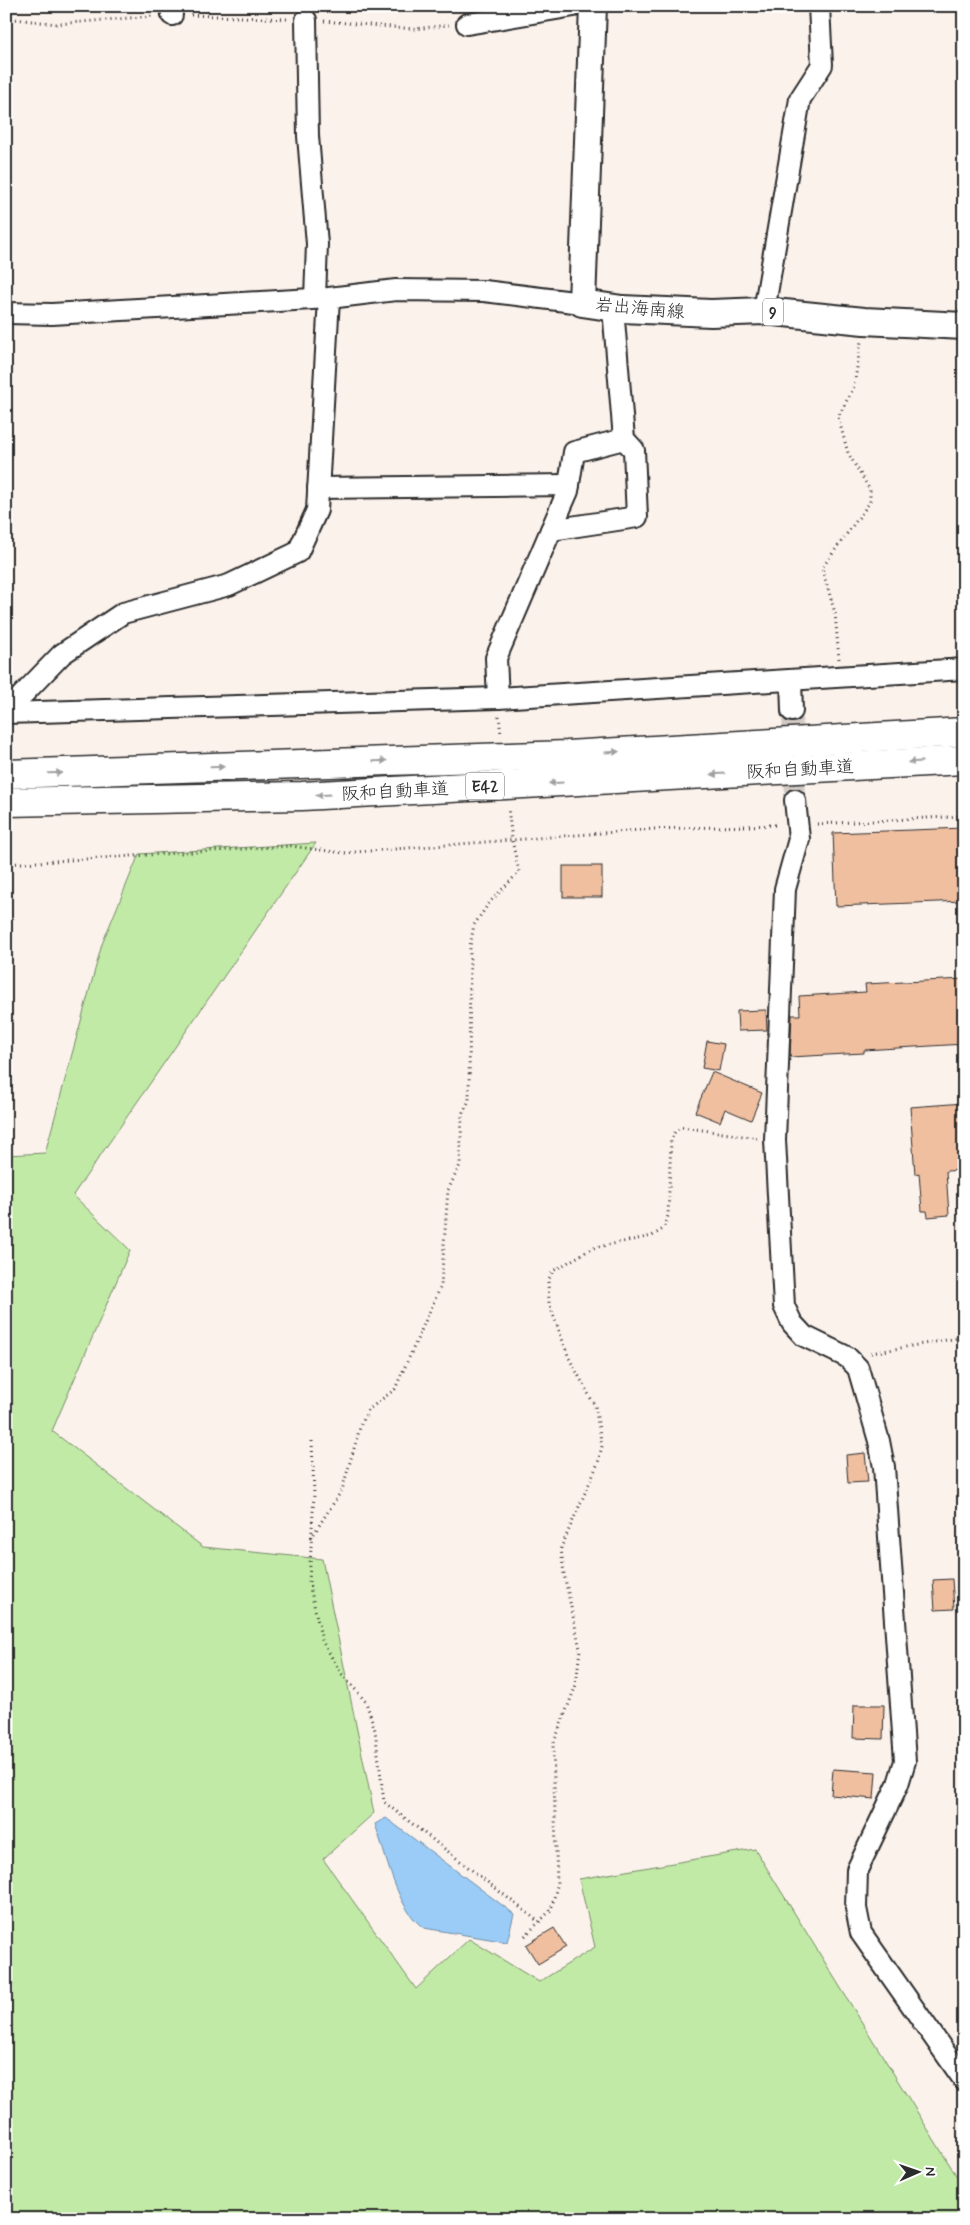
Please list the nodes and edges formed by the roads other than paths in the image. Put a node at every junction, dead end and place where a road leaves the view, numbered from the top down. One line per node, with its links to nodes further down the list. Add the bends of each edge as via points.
1 (574, 6): 5 (street)
2 (593, 6): 7 (main road, 岩出海南線)
3 (819, 6): 9 (street, via 822,65 800,99)
4 (306, 20): 6 (street, via 308,136)
5 (467, 24)
6 (322, 298): 7 (street, via 396,290 484,291); 10 (street, via 52,314); 14 (street)
7 (582, 303): 8 (main road, 岩出海南線 / 9)
8 (613, 308): 9 (main road, 岩出海南線 / 9, via 711,313); 12 (street)
9 (764, 311): 11 (main road, 岩出海南線 / 9)
10 (6, 313)
11 (964, 326)
12 (624, 440): 13 (street, via 574,452); 15 (street, via 634,450 636,517)
13 (569, 485): 14 (street); 15 (street)
14 (318, 488): 20 (street, via 317,510 298,552 229,585 124,613 62,654)
15 (551, 530): 18 (street, via 496,658)
16 (964, 669): 17 (street)
17 (791, 680): 18 (street); 19 (street)
18 (498, 698): 20 (street)
19 (792, 711)
20 (6, 713)
21 (964, 732): 23 (highway, 阪和自動車道 / E42, one-way to 21, via 567,755)
22 (964, 760): 25 (highway, 阪和自動車道 / E42, one-way to 25, via 302,796)
23 (6, 774)
24 (795, 800): 26 (street, via 798,845 785,889 774,1140 784,1306 792,1323 804,1336 848,1357 858,1368 879,1441 884,1467 905,1762 898,1784 857,1870 856,1908 861,1934)
25 (6, 802)
26 (964, 2080)

